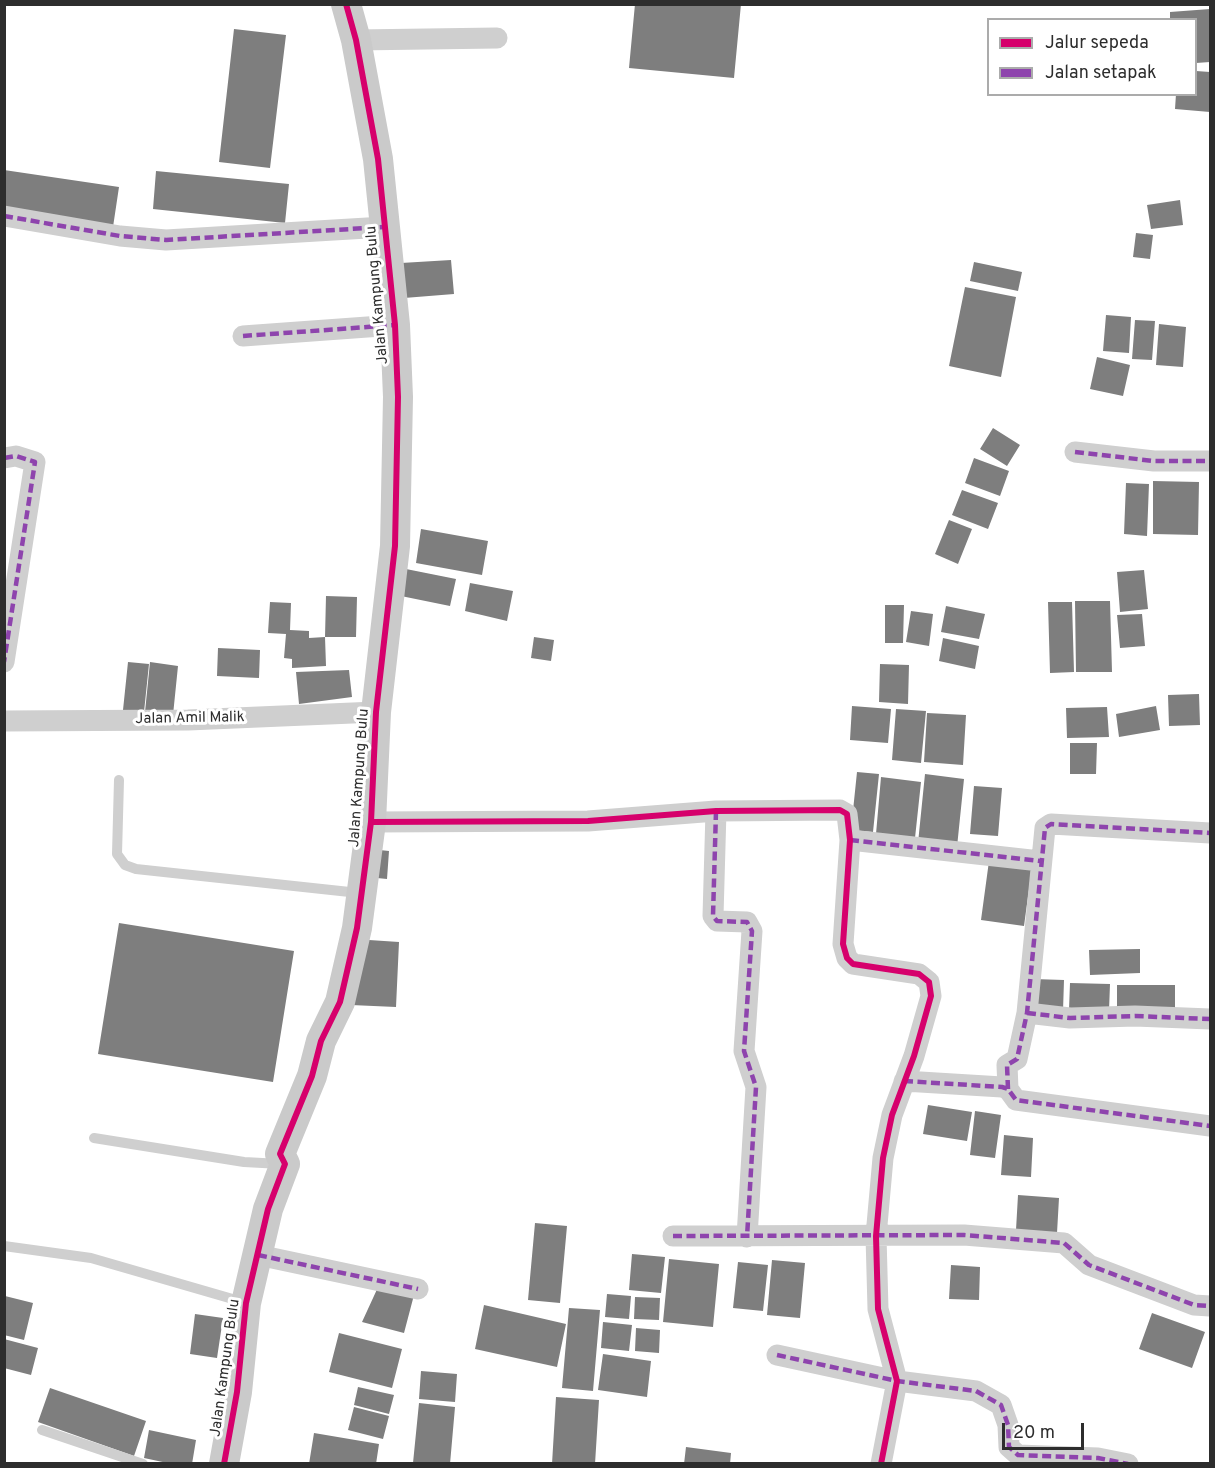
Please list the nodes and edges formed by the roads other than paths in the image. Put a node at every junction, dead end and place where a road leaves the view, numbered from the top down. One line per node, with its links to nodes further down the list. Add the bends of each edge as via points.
1 (346, 4): 3 (street, Jalan Kampung Bulu)
2 (497, 38): 3 (street)
3 (356, 40): 5 (street, Jalan Kampung Bulu, via 378,159)
4 (4, 216): 5 (street, via 166,240)
5 (384, 227): 6 (street, Jalan Kampung Bulu)
6 (394, 325): 7 (street); 12 (street, Jalan Kampung Bulu, via 398,397 395,546)
7 (243, 336)
8 (1075, 452): 10 (street, via 1154,461)
9 (4, 458): 11 (street, via 16,456 35,462)
10 (1210, 461)
11 (4, 662)
12 (376, 712): 13 (street, Jalan Amil Malik, via 188,720); 16 (street, Jalan Kampung Bulu)
13 (4, 721)
14 (119, 780): 20 (lane, via 117,854 125,865)
15 (716, 811): 16 (street, via 588,820); 18 (street, via 844,811); 30 (street, via 713,916 717,921 747,922 752,931 744,1051 756,1087)
16 (371, 822): 20 (street, Jalan Kampung Bulu)
17 (1210, 833): 19 (street, via 1049,824 1043,832)
18 (850, 840): 19 (street); 23 (street, via 843,944 847,958 853,964 919,974 929,982 931,996)
19 (1040, 861): 21 (street)
20 (362, 893): 27 (street, Jalan Kampung Bulu, via 340,1002 321,1041 312,1076 280,1154)
21 (1027, 1013): 22 (street, via 1070,1018); 24 (street, via 1017,1059 1007,1065)
22 (1210, 1019)
23 (904, 1081): 24 (street); 29 (street, via 883,1158)
24 (1008, 1089): 25 (street, via 1016,1100)
25 (1210, 1126)
26 (94, 1138): 27 (lane, via 244,1162)
27 (285, 1164): 32 (street, Jalan Kampung Bulu, via 268,1209)
28 (673, 1236): 30 (street)
29 (876, 1236): 30 (street); 35 (street, via 964,1235 1064,1243 1089,1265 1194,1305); 37 (street, via 878,1309)
30 (747, 1237)
31 (4, 1246): 34 (lane, via 91,1258)
32 (258, 1255): 33 (street); 34 (street, Jalan Kampung Bulu)
33 (418, 1289)
34 (246, 1303): 40 (street, Jalan Kampung Bulu, via 237,1392)
35 (1210, 1306)
36 (777, 1355): 37 (street)
37 (897, 1381): 41 (street); 42 (street, via 976,1391 1001,1405 1008,1425 1009,1447 1018,1455 1098,1458)
38 (42, 1430): 39 (lane)
39 (143, 1464)
40 (224, 1464)
41 (881, 1464)
42 (1128, 1464)

